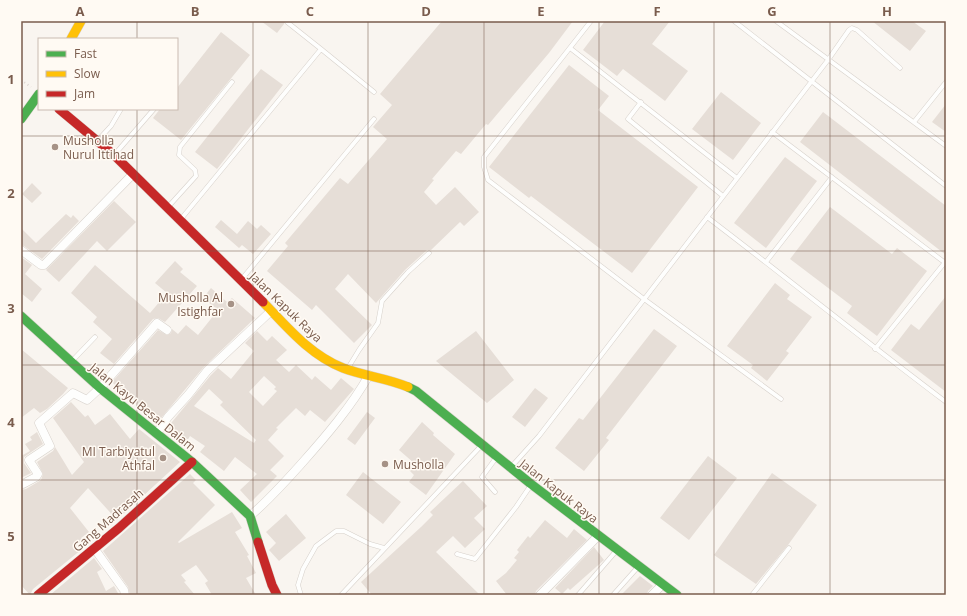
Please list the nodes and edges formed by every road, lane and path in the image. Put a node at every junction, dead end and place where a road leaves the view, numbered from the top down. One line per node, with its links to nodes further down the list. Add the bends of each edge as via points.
1 (77, 21): 7 (main road)
2 (81, 21): 8 (main road)
3 (591, 21): 9 (lane)
4 (734, 21): 13 (lane)
5 (776, 21): 11 (lane)
6 (287, 22): 10 (lane)
7 (71, 38)
8 (72, 38)
9 (570, 48): 18 (lane); 42 (lane, via 484,157 484,167 488,180)
10 (321, 49): 16 (lane); 36 (lane)
11 (828, 60): 12 (lane, via 852,28); 13 (lane); 24 (lane)
12 (900, 68)
13 (811, 81): 25 (lane); 32 (lane)
14 (232, 82): 34 (lane, via 180,147 179,155 195,170 196,176)
15 (946, 82): 24 (lane)
16 (374, 92)
17 (38, 95): 22 (main road)
18 (641, 102): 31 (lane); 33 (lane, via 628,119)
19 (60, 110): 26 (main road, Jalan Kapuk Raya)
20 (120, 110): 26 (lane, via 111,126)
21 (153, 110): 28 (lane)
22 (21, 119)
23 (374, 119): 41 (lane)
24 (914, 122): 27 (lane)
25 (772, 132): 30 (lane); 31 (lane)
26 (97, 141): 28 (main road, Jalan Kapuk Raya)
27 (946, 146)
28 (114, 155): 29 (main road, Jalan Kapuk Raya)
29 (133, 174): 34 (main road, Jalan Kapuk Raya); 37 (street, via 44,265)
30 (832, 177): 39 (lane); 40 (lane)
31 (737, 178): 33 (lane)
32 (946, 186)
33 (723, 196): 35 (lane)
34 (167, 208): 36 (main road, Jalan Kapuk Raya)
35 (707, 217): 40 (lane); 42 (lane)
36 (180, 220): 41 (main road, Jalan Kapuk Raya)
37 (21, 250)
38 (429, 253): 49 (lane, via 382,301 378,323)
39 (945, 261): 47 (lane)
40 (766, 262): 47 (lane)
41 (241, 280): 43 (main road, Jalan Kapuk Raya)
42 (644, 299): 52 (lane); 58 (lane, via 539,436)
43 (271, 311): 49 (main road, Jalan Kapuk Raya, via 306,346 318,355); 54 (street, via 207,371)
44 (21, 316): 48 (main road, Jalan Kayu Besar Dalam)
45 (167, 330): 51 (street, via 157,323)
46 (95, 336): 48 (lane)
47 (875, 348): 53 (lane)
48 (71, 362): 51 (main road, Jalan Kayu Besar Dalam)
49 (348, 369): 50 (main road, Jalan Kapuk Raya)
50 (369, 375): 55 (main road, Jalan Kapuk Raya, via 395,381 416,391); 62 (street, via 332,428 267,502)
51 (100, 388): 54 (main road, Jalan Kayu Besar Dalam); 59 (street, via 86,400 73,393 40,423 50,446 29,460 38,474)
52 (781, 399)
53 (946, 402)
54 (157, 433): 57 (main road, Jalan Kayu Besar Dalam)
55 (483, 445): 56 (main road, Jalan Kapuk Raya); 65 (lane)
56 (497, 457): 58 (main road, Jalan Kapuk Raya); 61 (lane, via 482,477)
57 (192, 462): 62 (main road, Jalan Kayu Besar Dalam); 64 (main road, Gang Madrasah)
58 (511, 468): 60 (main road, Jalan Kapuk Raya)
59 (21, 484)
60 (532, 484): 63 (main road, Jalan Kapuk Raya); 68 (lane, via 475,559)
61 (495, 492)
62 (250, 516): 73 (main road, Jalan Kayu Besar Dalam)
63 (598, 536): 67 (main road, Jalan Kapuk Raya); 76 (street)
64 (94, 548): 71 (main road, Gang Madrasah); 72 (street)
65 (384, 548): 74 (lane, via 344,531 336,532 316,546 303,569 298,585); 75 (lane)
66 (789, 548): 81 (lane)
67 (617, 550): 69 (main road, Jalan Kapuk Raya); 77 (lane)
68 (456, 554)
69 (638, 566): 70 (main road, Jalan Kapuk Raya); 78 (lane)
70 (663, 584): 79 (street); 80 (main road, Jalan Kapuk Raya)
71 (38, 595)
72 (125, 595)
73 (277, 595)
74 (301, 595)
75 (340, 595)
76 (540, 595)
77 (578, 595)
78 (613, 595)
79 (652, 595)
80 (677, 595)
81 (752, 595)

